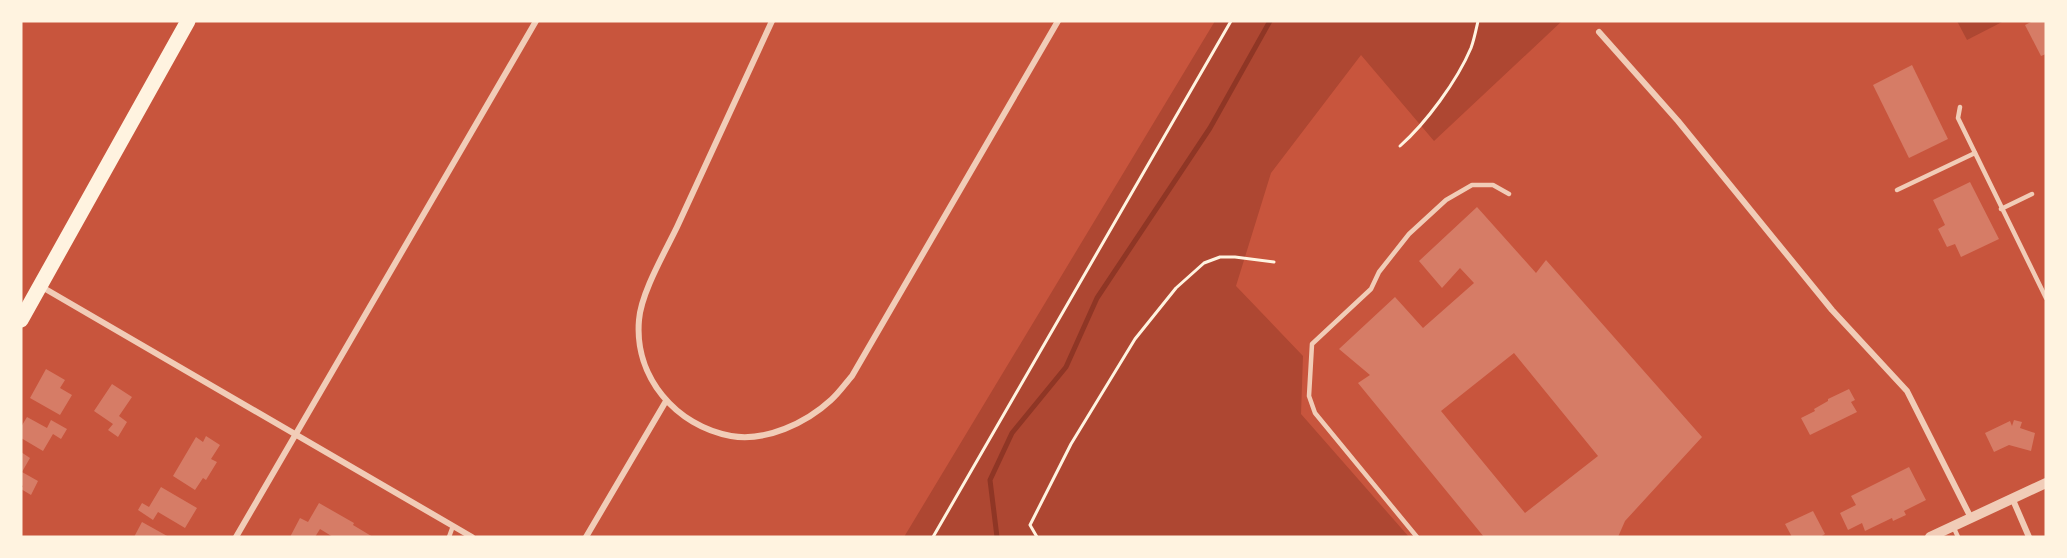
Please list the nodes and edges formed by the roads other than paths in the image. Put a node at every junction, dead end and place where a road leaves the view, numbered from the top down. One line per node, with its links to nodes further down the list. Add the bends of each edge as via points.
1 (188, 21): 12 (main road)
2 (536, 21): 16 (street)
3 (772, 21): 15 (street, via 639,316 642,359)
4 (1058, 21): 15 (street, via 852,376 834,398 811,416 786,428 734,437 691,422)
5 (1599, 32): 19 (street, via 1832,310 1907,391)
6 (1960, 107): 7 (lane, via 1958,118)
7 (1975, 153): 8 (lane); 11 (lane)
8 (1897, 190)
9 (1509, 194): 26 (lane, via 1493,185 1472,185 1446,200 1409,234 1379,272 1371,289 1312,344 1309,396 1315,413)
10 (2032, 194): 11 (lane)
11 (2001, 209): 13 (lane)
12 (41, 287): 14 (main road); 16 (street)
13 (2046, 298)
14 (21, 320)
15 (666, 401): 25 (street)
16 (295, 435): 20 (street); 22 (street)
17 (2046, 483): 18 (street)
18 (2013, 500): 19 (street); 28 (street)
19 (1971, 518): 21 (street)
20 (453, 526): 23 (lane); 24 (street)
21 (1955, 532): 27 (street)
22 (236, 537)
23 (448, 537)
24 (471, 537)
25 (586, 537)
26 (1417, 537)
27 (1930, 537)
28 (2029, 537)

